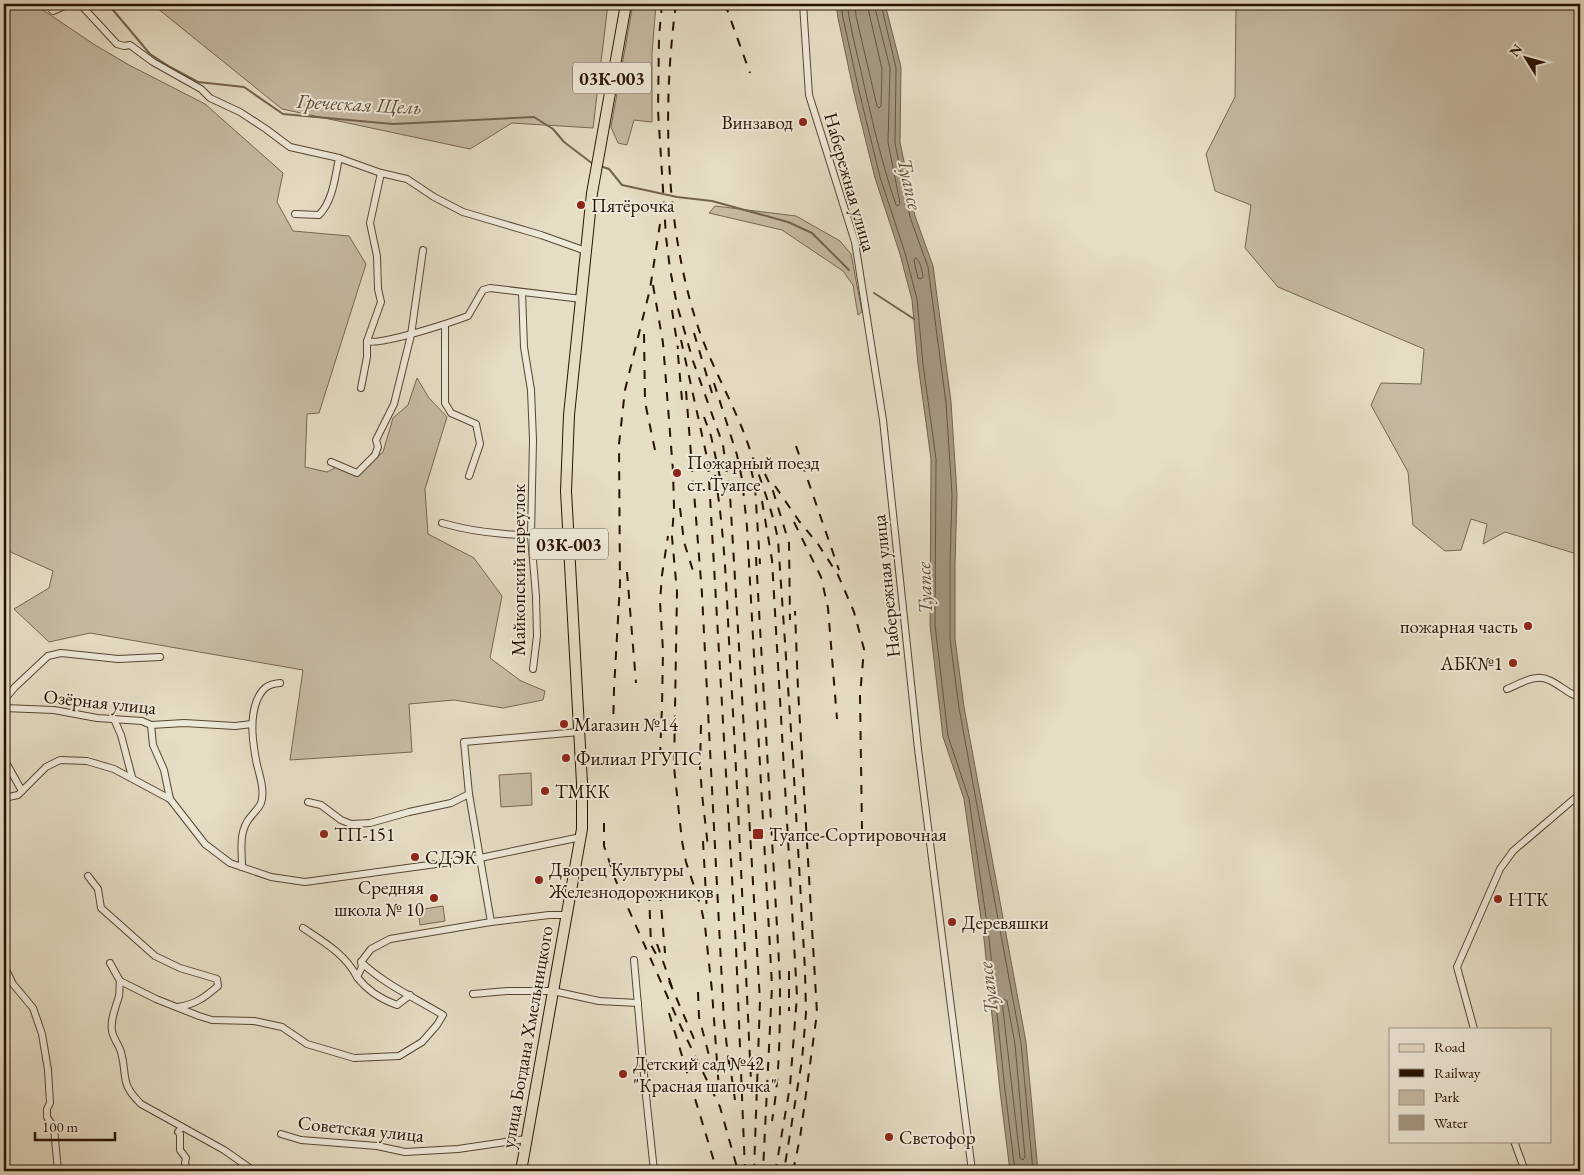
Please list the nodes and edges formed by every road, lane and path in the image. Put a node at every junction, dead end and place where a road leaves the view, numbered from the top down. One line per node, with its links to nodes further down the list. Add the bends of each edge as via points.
1 (47, 4): 2 (street, via 53,11)
2 (69, 4)
3 (80, 4): 6 (street, via 117,44 130,45 201,89 210,98 240,112 290,147)
4 (626, 4): 10 (main road, 03К-003, via 595,171)
5 (803, 4): 71 (street, Набережная улица, via 810,95 855,242 883,420 918,749)
6 (339, 158): 7 (street); 8 (street, via 324,210 319,215)
7 (380, 173): 10 (street, via 407,179 463,212); 15 (street, via 370,223 381,302)
8 (295, 214)
9 (423, 250): 14 (street)
10 (586, 251): 12 (main road, улица Богдана Хмельницкого / 03К-003)
11 (522, 292): 12 (street); 13 (street, via 483,290 468,316); 20 (street, Майкопский переулок, via 534,440)
12 (582, 299): 21 (main road, улица Богдана Хмельницкого / 03К-003, via 568,444 566,491)
13 (445, 325): 14 (street); 18 (street, via 445,403 451,412 476,424 480,444)
14 (411, 335): 15 (street, via 373,343); 17 (street, via 394,404 376,440 375,454 357,473)
15 (367, 341): 16 (street)
16 (361, 388)
17 (331, 462)
18 (470, 476)
19 (442, 523): 20 (street, via 476,531)
20 (531, 536): 21 (street); 23 (street, Майкопский переулок, via 536,628)
21 (569, 536): 32 (main road, улица Богдана Хмельницкого / 03К-003)
22 (160, 657): 27 (street, via 118,659 55,654 48,656)
23 (533, 669)
24 (280, 683): 30 (street, via 270,684 260,694 253,709)
25 (1507, 689): 26 (street, via 1537,678 1557,683)
26 (1580, 696)
27 (4, 700)
28 (4, 708): 29 (street, Озёрная улица, via 54,710)
29 (114, 719): 31 (street, Озёрная улица, via 142,721); 34 (street)
30 (252, 724): 31 (street, Озёрная улица); 43 (street, via 262,785 261,803 242,832)
31 (151, 725): 39 (street, via 153,746 164,770)
32 (579, 732): 36 (street, via 464,742); 41 (main road, улица Богдана Хмельницкого / 03К-003, via 583,807)
33 (4, 759): 35 (street)
34 (132, 778): 35 (street, via 87,762 60,760 46,767); 39 (street)
35 (22, 790): 38 (street, via 18,795)
36 (469, 794): 40 (street, via 451,803 370,823 351,824 321,805); 42 (street)
37 (1580, 796): 59 (street, via 1513,851 1500,869 1457,968)
38 (4, 798)
39 (170, 800): 43 (street, via 205,844 230,863)
40 (308, 802)
41 (581, 838): 42 (street); 45 (main road, улица Богдана Хмельницкого)
42 (480, 858): 43 (street, via 305,882 271,877); 46 (street)
43 (242, 867)
44 (88, 876): 58 (street, via 98,889 101,908 155,956 180,968 217,979 218,986 206,996 194,1004)
45 (566, 915): 46 (street); 54 (main road, улица Богдана Хмельницкого)
46 (491, 922): 49 (street, via 390,939 371,949)
47 (303, 928): 52 (street, via 334,948)
48 (634, 960): 57 (street)
49 (361, 962): 52 (street); 56 (street, via 390,985)
50 (110, 963): 53 (street)
51 (4, 966): 66 (street, via 13,984 33,1008 42,1034 50,1103 47,1117 54,1128)
52 (357, 977): 56 (street, via 377,996 397,1005)
53 (120, 981): 58 (street); 62 (street, via 112,1031 121,1049 124,1080 141,1104)
54 (553, 991): 55 (street); 57 (street, via 599,1001); 64 (main road, улица Богдана Хмельницкого)
55 (473, 994)
56 (410, 995): 58 (street, via 443,1015 422,1042 399,1056 354,1058 307,1044 282,1027 254,1021 212,1020)
57 (638, 1003): 70 (street)
58 (177, 1008)
59 (1474, 1028)
60 (1580, 1086): 61 (street)
61 (1580, 1096)
62 (182, 1127): 67 (street, via 178,1132); 68 (street)
63 (281, 1134): 64 (street, Советская улица, via 302,1140 377,1146 405,1152 458,1149)
64 (526, 1139): 69 (main road, улица Богдана Хмельницкого)
65 (1514, 1142): 72 (street)
66 (58, 1171)
67 (188, 1171)
68 (254, 1171)
69 (521, 1171)
70 (654, 1171)
71 (972, 1171)
72 (1525, 1171)

